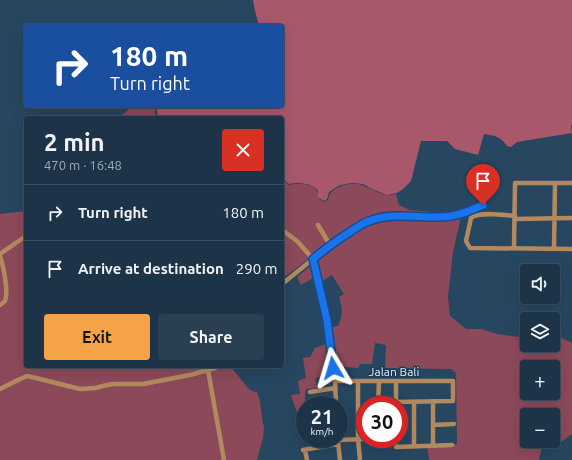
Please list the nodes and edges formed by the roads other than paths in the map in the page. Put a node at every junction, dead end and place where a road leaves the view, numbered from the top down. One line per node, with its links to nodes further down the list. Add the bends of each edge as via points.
1 (555, 183): 2 (street); 4 (street, via 515,183); 5 (street)
2 (572, 183)
3 (483, 205): 10 (street, via 449,217 395,215 373,219)
4 (515, 217): 5 (street); 11 (street); 11 (street, via 487,214 473,216 466,241 470,248)
5 (554, 218): 6 (street); 12 (street)
6 (572, 218)
7 (318, 225): 10 (street)
8 (284, 231): 15 (street, via 297,241)
9 (24, 237): 14 (street)
10 (330, 245): 15 (street)
11 (514, 248): 12 (street)
12 (554, 248): 13 (street)
13 (572, 249)
14 (0, 255): 17 (street, via 6,296)
15 (313, 259): 16 (street); 20 (street, via 327,320)
16 (284, 282)
17 (0, 305)
18 (214, 368): 19 (street)
19 (208, 370): 25 (street, via 143,384 107,385 87,389 27,376); 43 (street)
20 (334, 381): 21 (street, Jalan Bali); 24 (street)
21 (358, 381): 22 (street, Jalan Bali); 28 (street)
22 (379, 381): 23 (street, Jalan Bali); 29 (street)
23 (396, 381): 30 (street); 31 (street, Jalan Bali, via 453,381 453,401)
24 (335, 388): 26 (street); 27 (street)
25 (0, 389)
26 (310, 392)
27 (335, 396)
28 (358, 396)
29 (378, 396)
30 (396, 396)
31 (433, 401): 33 (street); 35 (street)
32 (408, 402): 33 (street)
33 (414, 402): 38 (street)
34 (454, 424): 35 (street)
35 (433, 425): 39 (street)
36 (452, 445): 39 (street)
37 (408, 446): 38 (street)
38 (414, 446): 39 (street)
39 (433, 446)
40 (312, 448): 44 (street, via 304,450)
41 (339, 448): 45 (street)
42 (359, 448): 46 (street)
43 (224, 460)
44 (307, 460)
45 (340, 460)
46 (360, 460)

